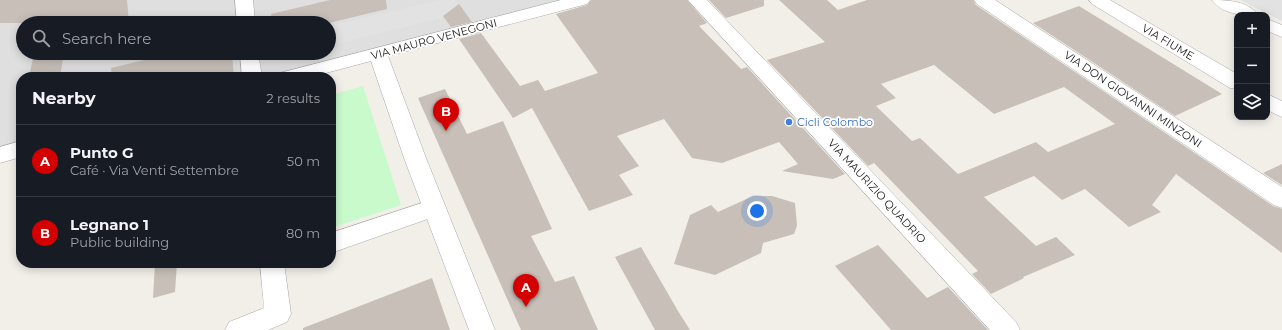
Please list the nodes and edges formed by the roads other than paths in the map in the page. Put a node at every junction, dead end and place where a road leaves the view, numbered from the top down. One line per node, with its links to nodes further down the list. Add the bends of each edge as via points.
1 (244, 0): 8 (street)
2 (581, 0): 11 (street, VIA MAURO VENEGONI)
3 (697, 0): 26 (street, VIA MAURIZIO QUADRIO)
4 (983, 0): 20 (street, VIA DON GIOVANNI MINZONI)
5 (1098, 0): 15 (street, VIA FIUME)
6 (1221, 0): 7 (street)
7 (1243, 12)
8 (245, 16)
9 (1270, 26): 10 (street)
10 (1282, 32)
11 (378, 54): 14 (street, VIA MAURO VENEGONI); 21 (street)
12 (250, 60): 13 (street)
13 (251, 72)
14 (306, 72)
15 (1234, 81)
16 (1270, 103): 17 (street)
17 (1282, 110)
18 (16, 150): 19 (street)
19 (0, 155)
20 (1282, 199)
21 (434, 208): 22 (street); 25 (street)
22 (336, 241)
23 (273, 268): 24 (street, via 278,314)
24 (238, 330)
25 (482, 330)
26 (1008, 330)

